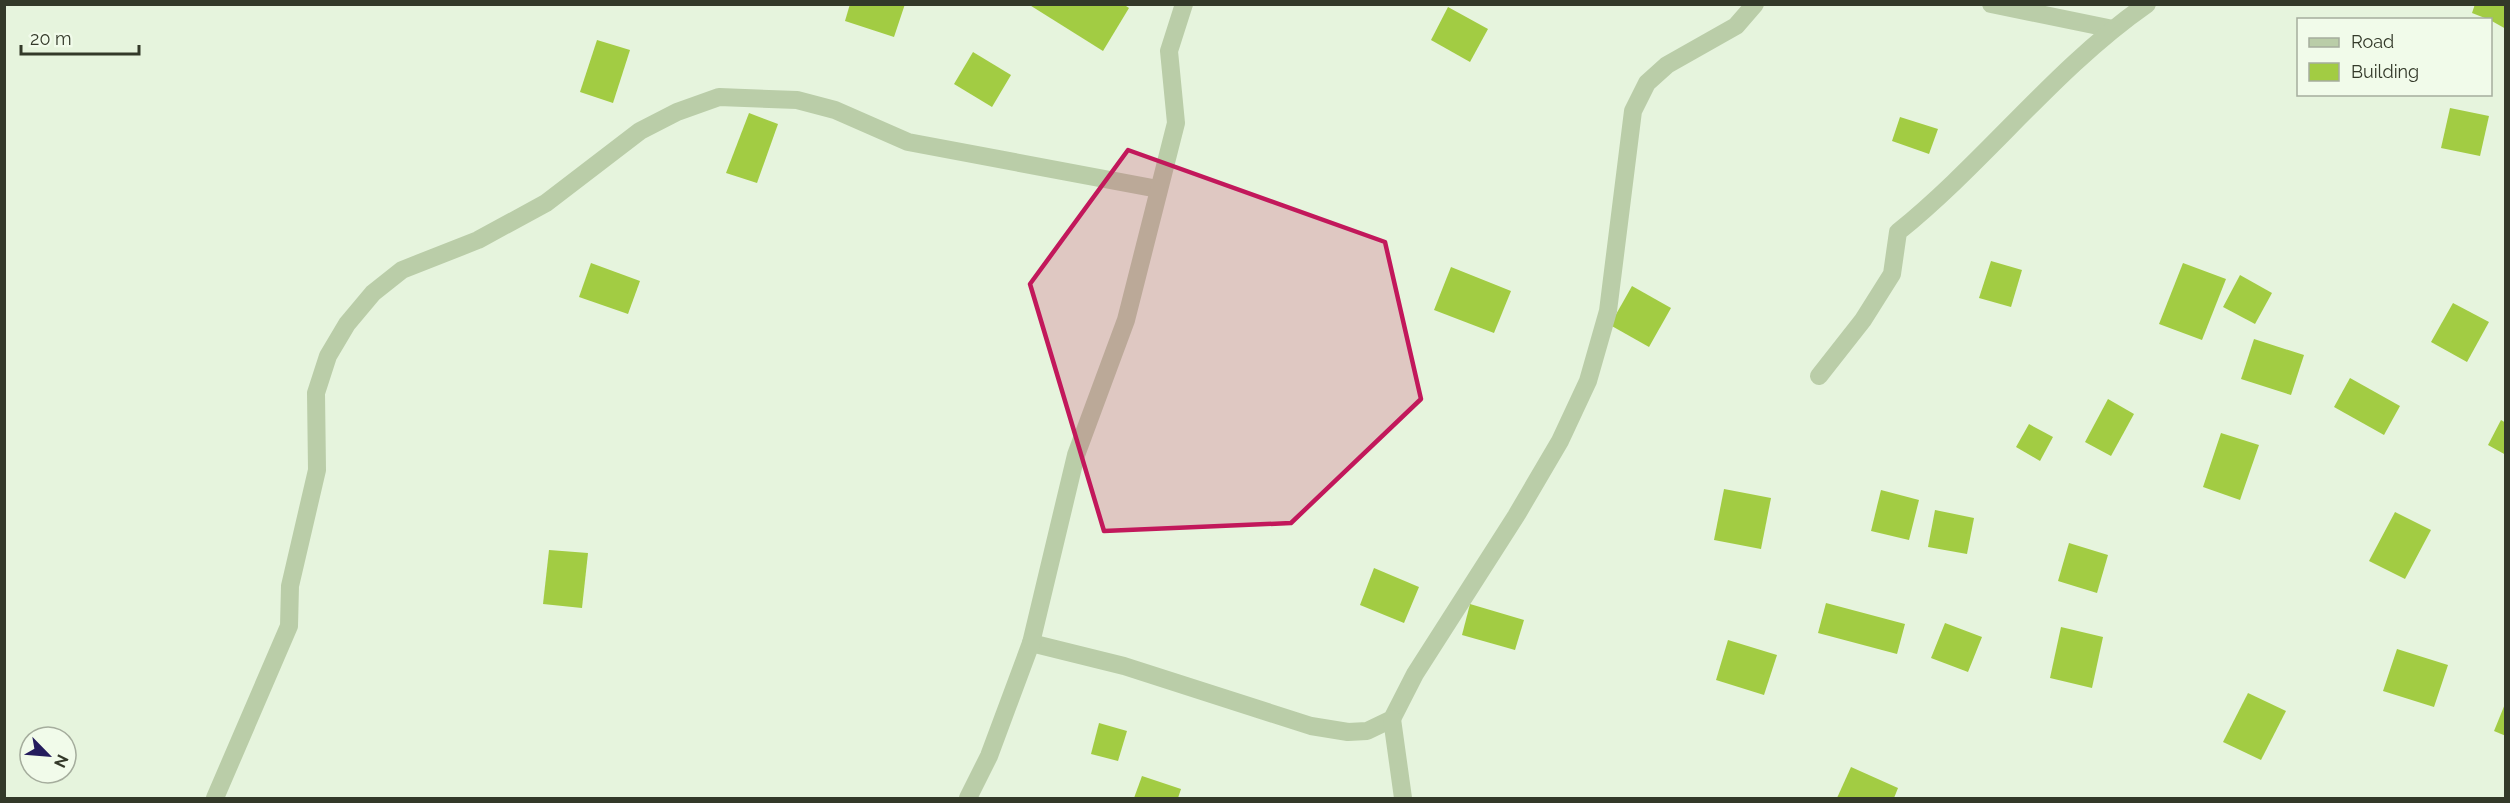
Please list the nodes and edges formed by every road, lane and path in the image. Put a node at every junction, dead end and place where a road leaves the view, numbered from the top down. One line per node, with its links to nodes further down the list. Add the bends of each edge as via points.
1 (1184, 4): 6 (street, via 1169,51 1176,123)
2 (1755, 4): 9 (street, via 1736,26 1667,64 1647,83 1633,111 1608,311 1588,381 1560,441 1415,674)
3 (1992, 4): 5 (street)
4 (2147, 4): 5 (street)
5 (2112, 28): 7 (street, via 1941,198 1898,232 1892,274 1863,320)
6 (1158, 189): 8 (street, via 1126,320 1076,455); 10 (street, via 908,142 835,110 797,100 720,97 677,112 640,131 526,214 478,240 402,270 373,293 347,324 328,356 316,393 317,470 290,586 289,626)
7 (1819, 376)
8 (1031, 643): 9 (street, via 1124,666 1311,726 1367,731); 11 (street, via 989,756)
9 (1392, 718): 12 (street)
10 (215, 798)
11 (968, 798)
12 (1403, 798)

